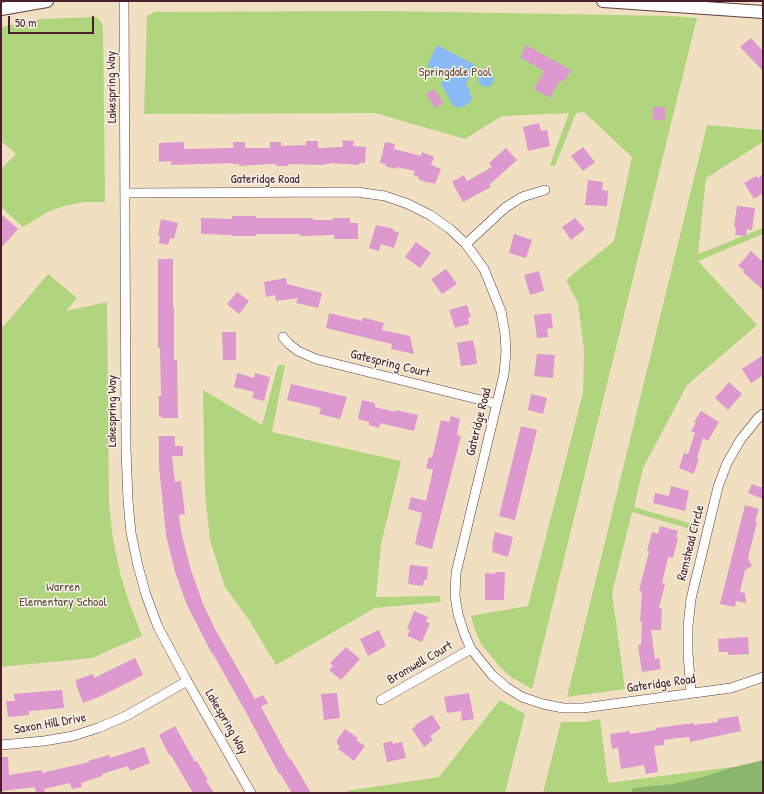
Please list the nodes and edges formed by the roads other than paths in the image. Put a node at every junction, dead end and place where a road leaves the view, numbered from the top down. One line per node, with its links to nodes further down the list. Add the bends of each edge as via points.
1 (47, 1): 4 (street)
2 (124, 1): 7 (street, Lakespring Way)
3 (603, 1): 5 (street)
4 (1, 9)
5 (763, 12)
6 (546, 190): 8 (street, via 522,197 506,207)
7 (126, 194): 8 (street, Gateridge Road, via 357,192 385,196 430,215); 14 (street, Lakespring Way, via 126,456 131,533 146,595 158,627)
8 (466, 244): 10 (street, Gateridge Road, via 484,270 500,311 505,334 504,374)
9 (283, 337): 10 (street, Gatespring Court, via 298,351 316,359)
10 (497, 404): 12 (street, Gateridge Road, via 456,573 455,596 458,614)
11 (763, 414): 15 (street, Ramshead Circle, via 727,463 718,488 691,598 688,626)
12 (471, 648): 15 (street, Gateridge Road, via 492,675 506,687 543,704 563,708 583,708); 16 (street, Bromwell Court)
13 (763, 677): 15 (street, Gateridge Road, via 731,688)
14 (187, 681): 17 (street, Saxon Hill Drive, via 126,716 98,728 73,736); 18 (street, Lakespring Way)
15 (691, 692)
16 (382, 700)
17 (1, 745)
18 (252, 793)

